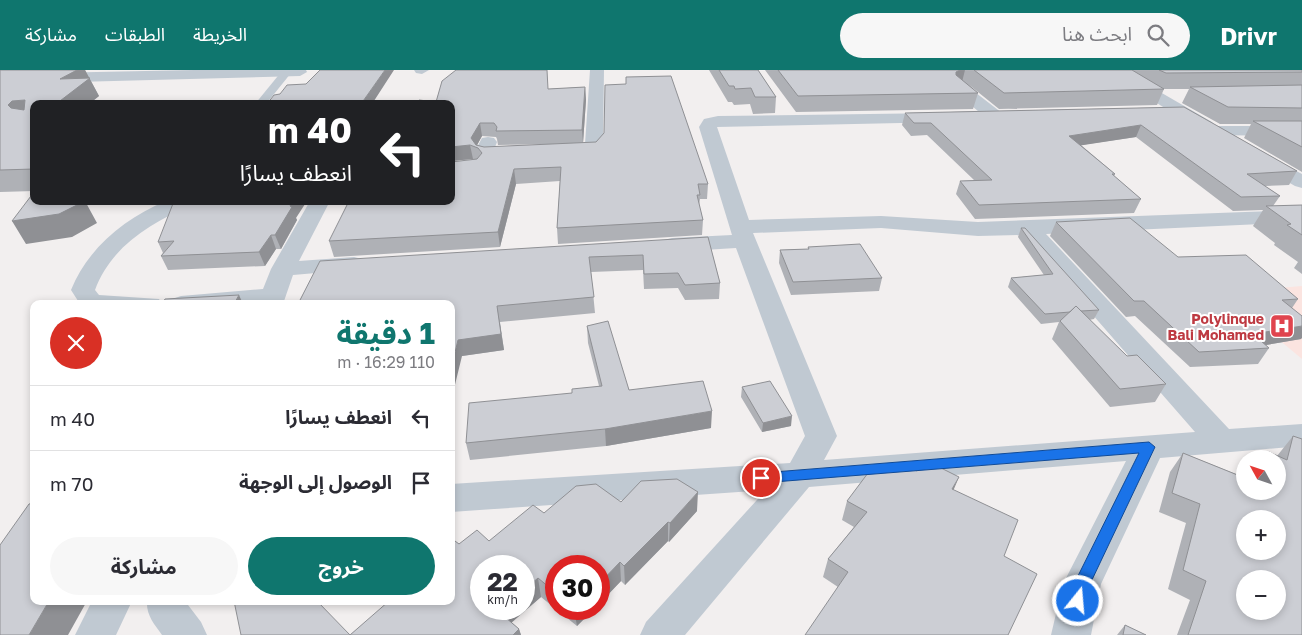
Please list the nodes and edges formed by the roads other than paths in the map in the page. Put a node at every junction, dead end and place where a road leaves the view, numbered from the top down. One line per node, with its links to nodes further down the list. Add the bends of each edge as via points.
1 (597, 70): 14 (street, via 594,148 584,152 486,153)
2 (1112, 70): 12 (street, via 1154,105 1184,104)
3 (296, 72): 4 (street); 6 (lane); 7 (street)
4 (0, 79)
5 (961, 89): 10 (street)
6 (264, 100)
7 (276, 100)
8 (781, 106): 11 (street)
9 (1015, 116): 10 (street)
10 (996, 117): 11 (street)
11 (791, 121): 20 (street, via 710,122 708,127)
12 (1215, 131): 13 (street); 15 (street)
13 (1302, 131)
14 (488, 142)
15 (1301, 181)
16 (177, 205): 25 (street, via 141,221 108,251 85,281 82,290)
17 (318, 205): 23 (street)
18 (1302, 216): 19 (street)
19 (1029, 228): 20 (street, via 978,229 881,222); 28 (street)
20 (742, 234): 21 (street); 30 (street, via 821,436)
21 (646, 247)
22 (372, 263): 23 (street)
23 (283, 269): 24 (street)
24 (273, 299): 26 (street)
25 (90, 300)
26 (255, 300)
27 (1302, 434): 28 (street)
28 (1221, 441): 29 (street)
29 (1149, 447): 30 (street); 37 (street, via 1082,584)
30 (800, 475): 31 (street); 36 (street)
31 (455, 498)
32 (111, 605): 34 (street)
33 (166, 605): 35 (street)
34 (95, 635)
35 (187, 635)
36 (660, 635)
37 (1071, 635)

